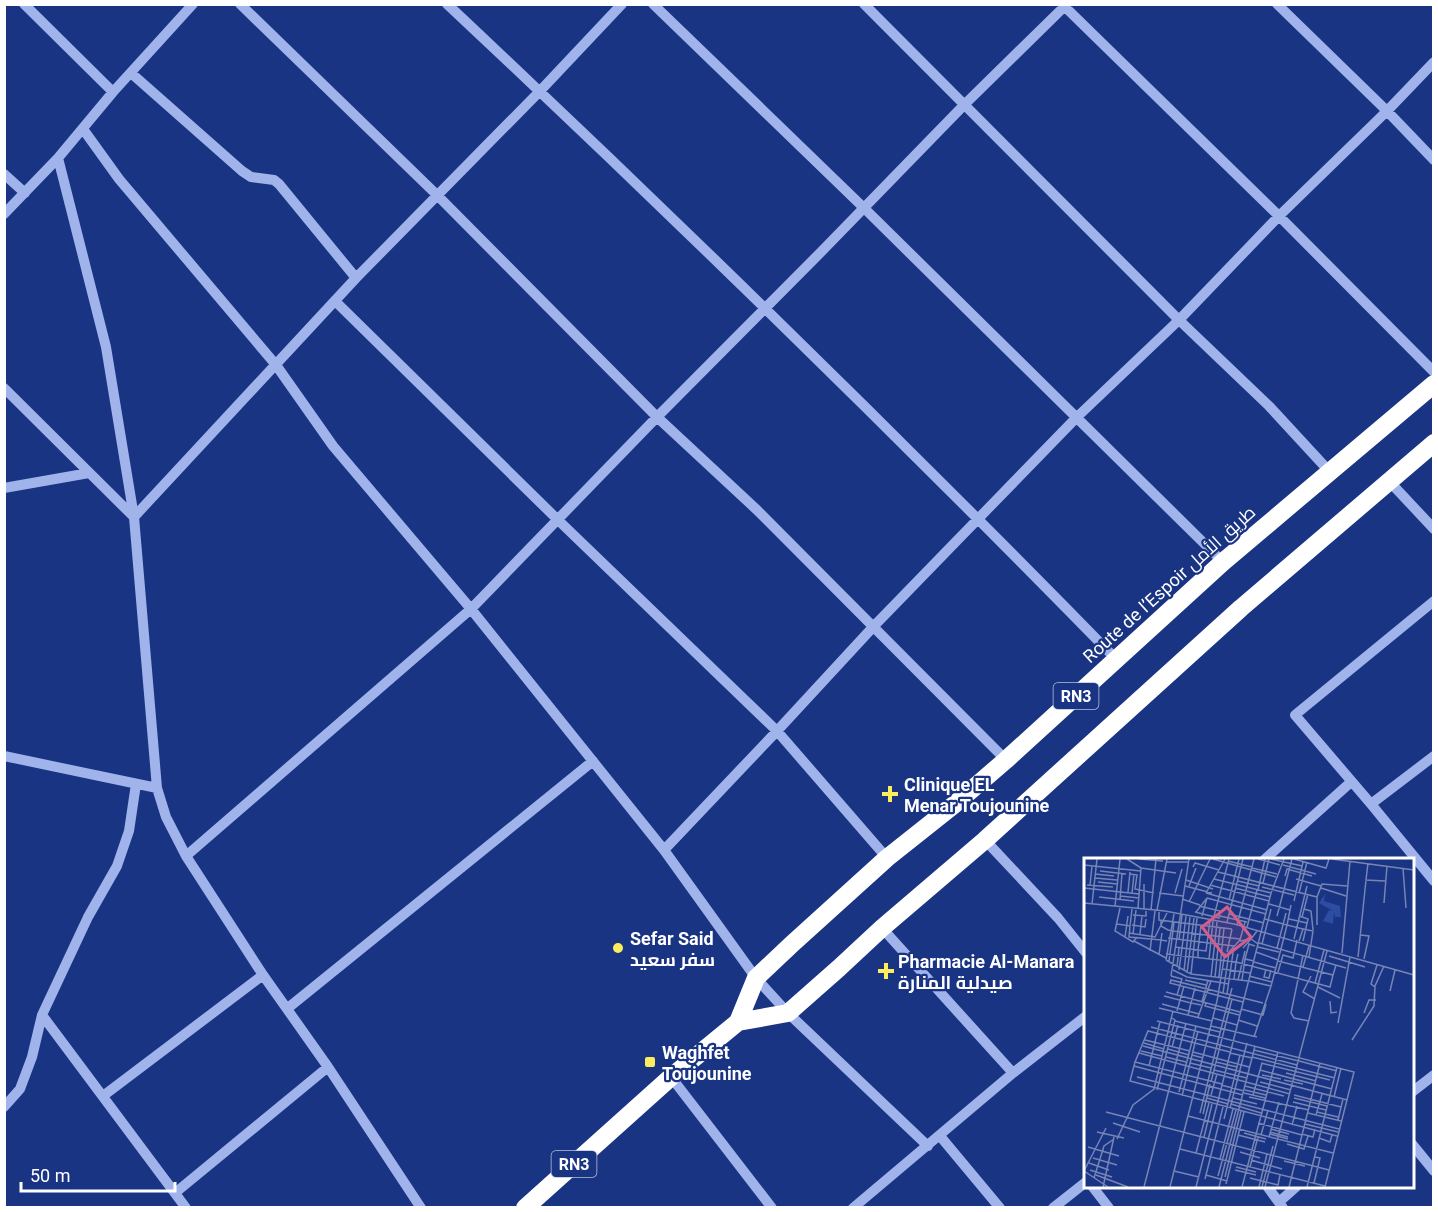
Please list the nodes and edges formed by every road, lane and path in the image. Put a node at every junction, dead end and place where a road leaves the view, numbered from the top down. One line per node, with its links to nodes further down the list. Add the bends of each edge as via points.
1 (24, 4): 13 (street)
2 (193, 4): 11 (street)
3 (240, 4): 21 (street)
4 (447, 4): 12 (street)
5 (622, 4): 12 (street)
6 (653, 4): 22 (street)
7 (864, 4): 14 (street)
8 (1277, 4): 15 (street)
9 (1064, 6): 14 (street); 24 (street)
10 (1434, 62): 15 (street)
11 (131, 73): 13 (street); 25 (street, via 242,171 279,184)
12 (540, 91): 21 (street); 27 (street)
13 (113, 92): 16 (street)
14 (964, 105): 22 (street); 28 (street)
15 (1388, 111): 18 (street); 24 (street)
16 (83, 129): 17 (street); 29 (street, via 119,178)
17 (58, 158): 20 (street); 40 (street, via 106,347)
18 (1434, 160)
19 (4, 174): 20 (street)
20 (25, 193): 23 (street)
21 (437, 195): 25 (street); 33 (street)
22 (864, 208): 27 (street); 34 (street)
23 (4, 214)
24 (1279, 216): 28 (street); 30 (street)
25 (356, 278): 26 (street)
26 (335, 301): 29 (street); 42 (street)
27 (765, 308): 33 (street); 41 (street)
28 (1179, 320): 34 (street); 36 (street, via 1269,406)
29 (276, 365): 40 (street); 46 (street, via 333,446)
30 (1434, 372)
31 (1434, 384): 36 (highway, Route de l’Espoir طريق الأمل / RN3)
32 (4, 388): 37 (street)
33 (657, 417): 42 (street); 47 (street)
34 (1077, 418): 41 (street); 44 (street)
35 (1434, 443): 38 (highway, RN3)
36 (1329, 471): 44 (highway, Route de l’Espoir طريق الأمل / RN3)
37 (88, 473): 39 (street); 40 (street)
38 (1389, 480): 43 (street); 58 (highway, RN3)
39 (4, 488)
40 (134, 517): 56 (street)
41 (979, 519): 47 (street); 48 (street)
42 (558, 520): 46 (street); 49 (street)
43 (1434, 529)
44 (1222, 562): 48 (highway, Route de l’Espoir طريق الأمل / RN3)
45 (1434, 601): 54 (street, via 1295,716)
46 (471, 609): 53 (street); 60 (street)
47 (874, 626): 49 (street); 52 (street)
48 (1116, 659): 52 (highway, Route de l’Espoir طريق الأمل / RN3)
49 (777, 731): 59 (street); 61 (street)
50 (4, 756): 55 (street)
51 (1434, 756): 57 (street)
52 (1006, 760): 61 (highway, Route de l’Espoir طريق الأمل / RN3)
53 (593, 761): 59 (street); 68 (street)
54 (1351, 782): 57 (street); 62 (street)
55 (136, 784): 56 (street); 70 (street, via 129,831 117,866)
56 (157, 788): 60 (street, via 166,817)
57 (1371, 804): 63 (street)
58 (985, 840): 64 (highway, RN3); 65 (street)
59 (664, 850): 67 (street)
60 (186, 856): 66 (street)
61 (887, 858): 67 (highway, Route de l’Espoir طريق الأمل / RN3)
62 (1266, 858)
63 (1434, 881)
64 (882, 928): 69 (highway, RN3); 74 (street)
65 (1084, 950)
66 (263, 975): 68 (street); 78 (street)
67 (756, 978): 69 (street); 72 (highway, Route de l’Espoir طريق الأمل / RN3)
68 (288, 1008): 73 (street)
69 (788, 1013): 72 (highway, Route de l’Espoir طريق الأمل / RN3); 82 (street)
70 (42, 1015): 78 (street); 79 (street, via 20,1089)
71 (1084, 1018): 74 (street)
72 (738, 1022): 76 (highway, Route de l’Espoir طريق الأمل / RN3)
73 (328, 1067): 88 (street); 91 (street)
74 (1013, 1073): 80 (street)
75 (1434, 1075): 77 (street)
76 (671, 1077): 92 (highway, Route de l’Espoir طريق الأمل / RN3); 93 (street)
77 (1414, 1091)
78 (103, 1096): 88 (street)
79 (4, 1107)
80 (940, 1136): 82 (street); 95 (street)
81 (1414, 1145): 83 (street)
82 (927, 1146): 94 (street)
83 (1434, 1171)
84 (1084, 1184): 96 (street)
85 (1094, 1188): 97 (street)
86 (1268, 1188): 89 (street)
87 (1296, 1188): 89 (street)
88 (175, 1193): 90 (street)
89 (1281, 1205)
90 (186, 1208)
91 (421, 1208)
92 (525, 1208)
93 (772, 1208)
94 (853, 1208)
95 (1000, 1208)
96 (1053, 1208)
97 (1109, 1208)

